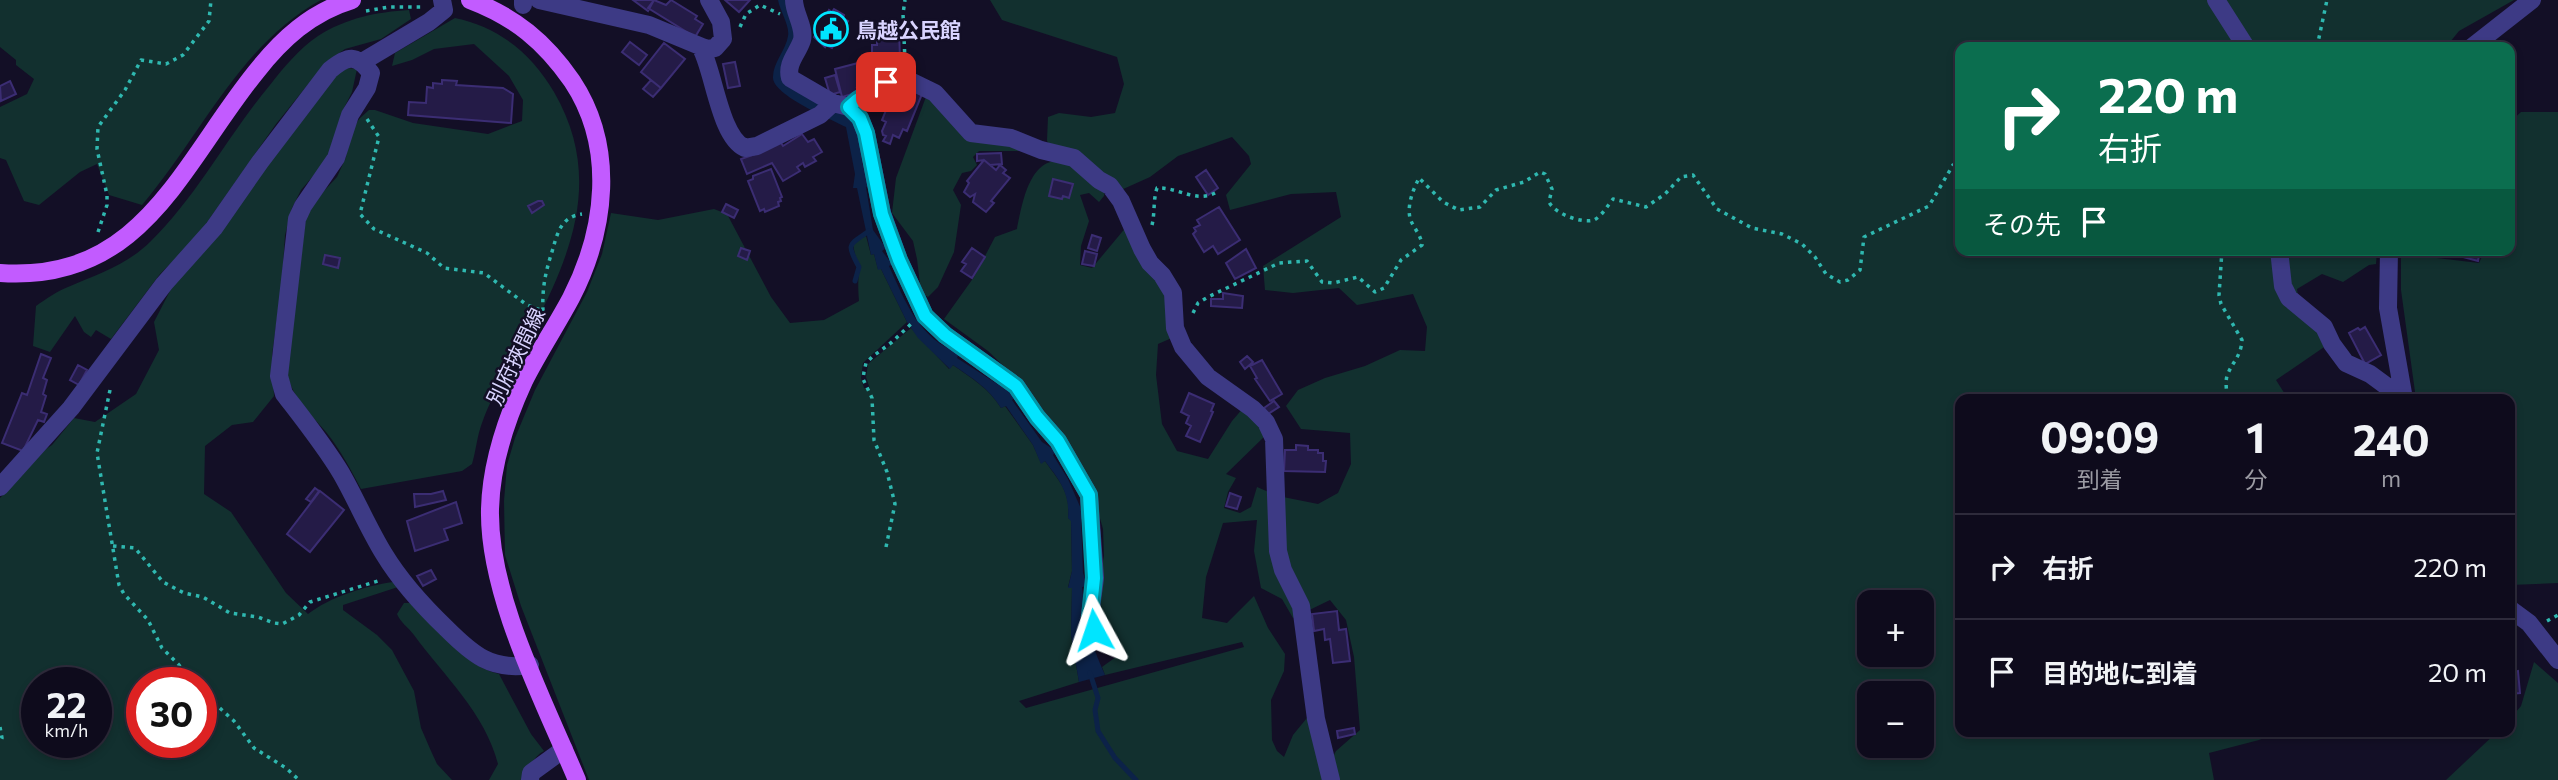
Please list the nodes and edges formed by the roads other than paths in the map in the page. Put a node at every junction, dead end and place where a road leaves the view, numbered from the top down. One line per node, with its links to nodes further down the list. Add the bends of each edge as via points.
1 (352, 0): 16 (main road, via 307,21 276,47 167,196 136,230 82,262 42,273)
2 (442, 0): 12 (street, via 444,10 429,22)
3 (470, 0): 23 (main road, 別府挾間線, via 499,12 541,41 579,91 601,158 602,199 580,279 525,380 494,474 490,508 497,576)
4 (709, 0): 11 (street, via 721,22 723,39 715,48)
5 (794, 0): 13 (street, via 802,38 790,63 790,78)
6 (2216, 0): 9 (street)
7 (2532, 0): 10 (street)
8 (528, 2): 11 (street, via 649,24)
9 (2243, 42)
10 (2478, 42)
11 (701, 48): 13 (street, via 728,127 740,146 757,146)
12 (362, 62): 19 (street, via 350,58 330,69 214,228 164,284 71,408); 23 (street, via 371,73 370,80 350,114 336,158 297,219 279,376 284,394 321,441 409,591 484,660 513,667)
13 (833, 108): 21 (street, via 860,118 882,214 925,316 1016,386 1058,441 1089,495); 27 (street, via 857,100 898,75 935,93 971,133 1020,140 1074,159 1110,186 1142,249 1173,293 1175,328 1182,347 1208,377 1253,409 1274,439 1278,551 1301,606 1315,719)
14 (2280, 256): 17 (street, via 2289,298 2324,327 2346,362)
15 (2389, 256): 18 (street, via 2388,308)
16 (0, 273)
17 (2397, 394)
18 (2403, 394)
19 (0, 487)
20 (2515, 613): 22 (street)
21 (1094, 630)
22 (2558, 660)
23 (530, 665): 24 (main road, 別府挾間線)
24 (564, 749): 25 (street, via 531,774); 26 (main road, 別府挾間線)
25 (530, 780)
26 (577, 780)
27 (1331, 780)

